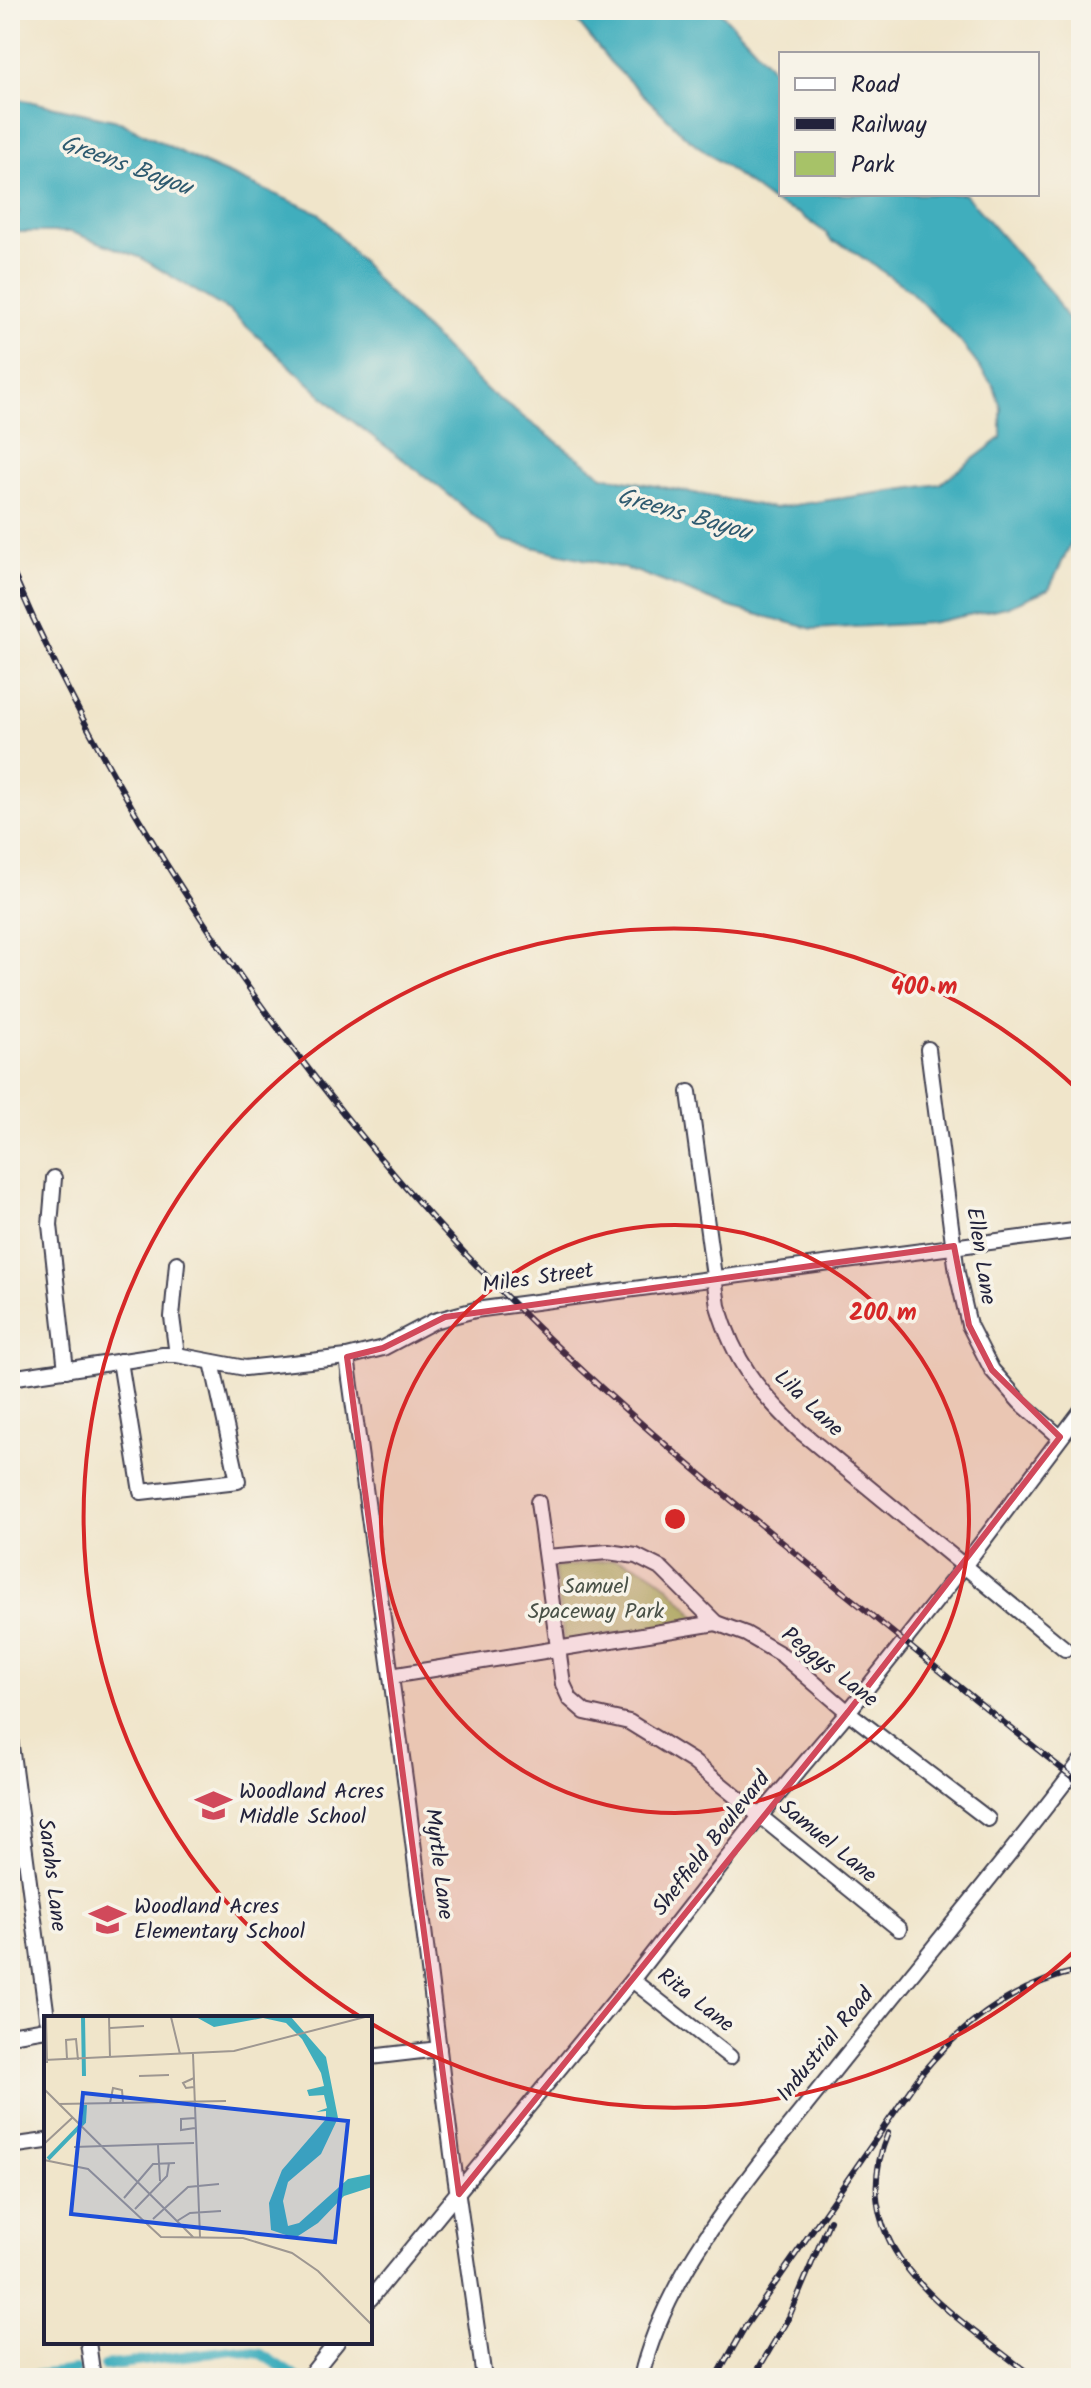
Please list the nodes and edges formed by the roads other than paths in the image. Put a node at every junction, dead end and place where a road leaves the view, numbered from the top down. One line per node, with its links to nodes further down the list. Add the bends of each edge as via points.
1 (928, 1049): 5 (street, Ellen Lane)
2 (689, 1092): 7 (street, Lila Lane)
3 (54, 1178): 12 (street, via 50,1225)
4 (1081, 1230): 5 (street, Miles Street)
5 (954, 1246): 7 (street, Miles Street); 15 (street, Ellen Lane, via 969,1325 992,1370)
6 (177, 1263): 8 (street, via 172,1317)
7 (713, 1279): 9 (street, Miles Street, via 459,1313 383,1348); 18 (street, Lila Lane, via 726,1333 740,1364 768,1401)
8 (177, 1355): 10 (street, Miles Street); 11 (street, Miles Street)
9 (347, 1357): 11 (street, Miles Street, via 245,1368); 22 (street, Myrtle Lane)
10 (120, 1361): 11 (street, via 141,1492 238,1481); 12 (street, Miles Street)
11 (212, 1362)
12 (66, 1370): 13 (street, Miles Street)
13 (10, 1378)
14 (1081, 1411): 15 (street, Sheffield Boulevard)
15 (1060, 1437): 18 (street, Sheffield Boulevard)
16 (538, 1502): 17 (street, Samuel Lane)
17 (546, 1557): 19 (street, Peggys Lane, via 608,1552 636,1556 662,1569); 20 (street, Samuel Lane)
18 (964, 1566): 21 (street, Lila Lane); 23 (street, Sheffield Boulevard)
19 (716, 1623): 20 (street); 23 (street, Peggys Lane, via 782,1655)
20 (558, 1648): 22 (street); 26 (street, Samuel Lane, via 563,1684 585,1712 629,1722 652,1734)
21 (1065, 1649)
22 (391, 1676): 33 (street, Myrtle Lane)
23 (848, 1712): 26 (street, Sheffield Boulevard); 27 (street, Peggys Lane)
24 (10, 1738): 30 (street, Sarahs Lane)
25 (1081, 1761): 45 (street, Industrial Road, via 713,2227 679,2278)
26 (760, 1816): 28 (street, Samuel Lane); 29 (street, Sheffield Boulevard)
27 (988, 1819)
28 (899, 1929)
29 (632, 1980): 35 (street, Rita Lane); 38 (street, Sheffield Boulevard)
30 (47, 2016)
31 (44, 2029): 32 (street)
32 (10, 2035)
33 (439, 2049): 34 (street); 38 (street, Myrtle Lane)
34 (372, 2057)
35 (730, 2057)
36 (44, 2141): 37 (street)
37 (10, 2146)
38 (459, 2194): 39 (street, Sheffield Boulevard); 44 (street, Myrtle Lane)
39 (372, 2297)
40 (88, 2344): 43 (street)
41 (335, 2344): 42 (street)
42 (312, 2374)
43 (93, 2378)
44 (484, 2378)
45 (641, 2378)

